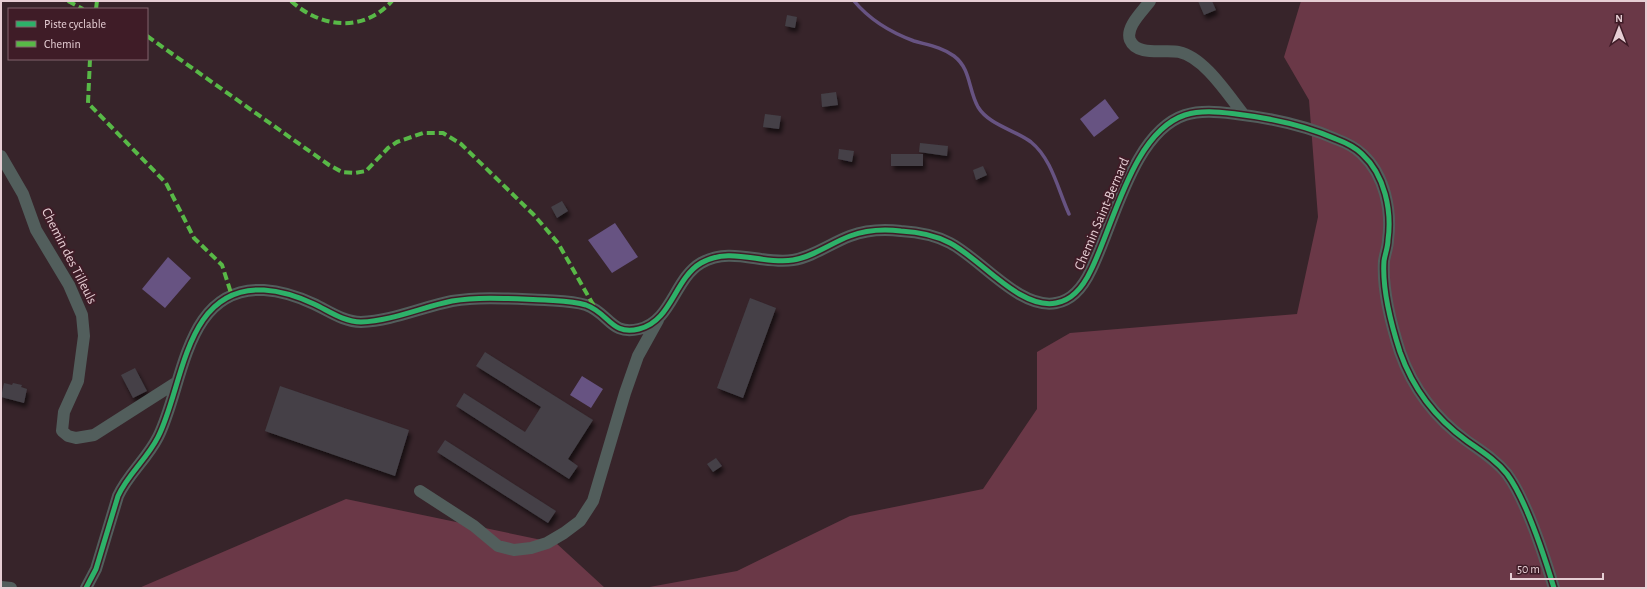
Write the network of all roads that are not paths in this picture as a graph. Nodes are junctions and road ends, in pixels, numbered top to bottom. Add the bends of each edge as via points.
1 (1150, 1) edge
2 (1244, 115) junction
3 (1, 156) edge
4 (658, 320) junction
5 (177, 382) junction
6 (420, 491) dead end
7 (1, 587) edge
8 (11, 588) edge
9 (86, 588) edge
10 (1554, 588) edge

1 - 2 street via 1134,23 1130,41 1143,50 1180,52 1204,66
2 - 4 street, Chemin Saint-Bernard via 1207,111 1189,113 1172,120 1157,131 1132,170 1103,246 1084,285 1068,299 1059,303 1033,301 1015,292 980,263 947,242 928,234 895,230 863,232 792,260 741,255 716,257 705,261 685,277
2 - 10 street, Chemin Saint-Bernard via 1279,120 1340,140 1362,154 1374,170 1384,188 1389,216 1389,237 1384,262 1386,293 1401,354 1410,376 1421,397 1439,419 1464,440 1488,454 1506,473 1520,496
3 - 5 street, Chemin des Tilleuls via 23,194 36,230 69,285 82,315 84,336 78,381 64,412 62,431 76,438 94,435
4 - 5 street via 646,327 623,330 614,327 596,310 578,303 496,298 454,301 362,322 349,321 306,300 285,294 264,290 249,291 232,296 206,316 190,342
4 - 6 street, Chemin Saint-Bernard via 638,356 630,378 593,502 580,521 564,533 547,543 531,548 514,550 498,546 474,526
5 - 9 street via 160,433 149,452 130,474 118,496 96,569
7 - 8 street

